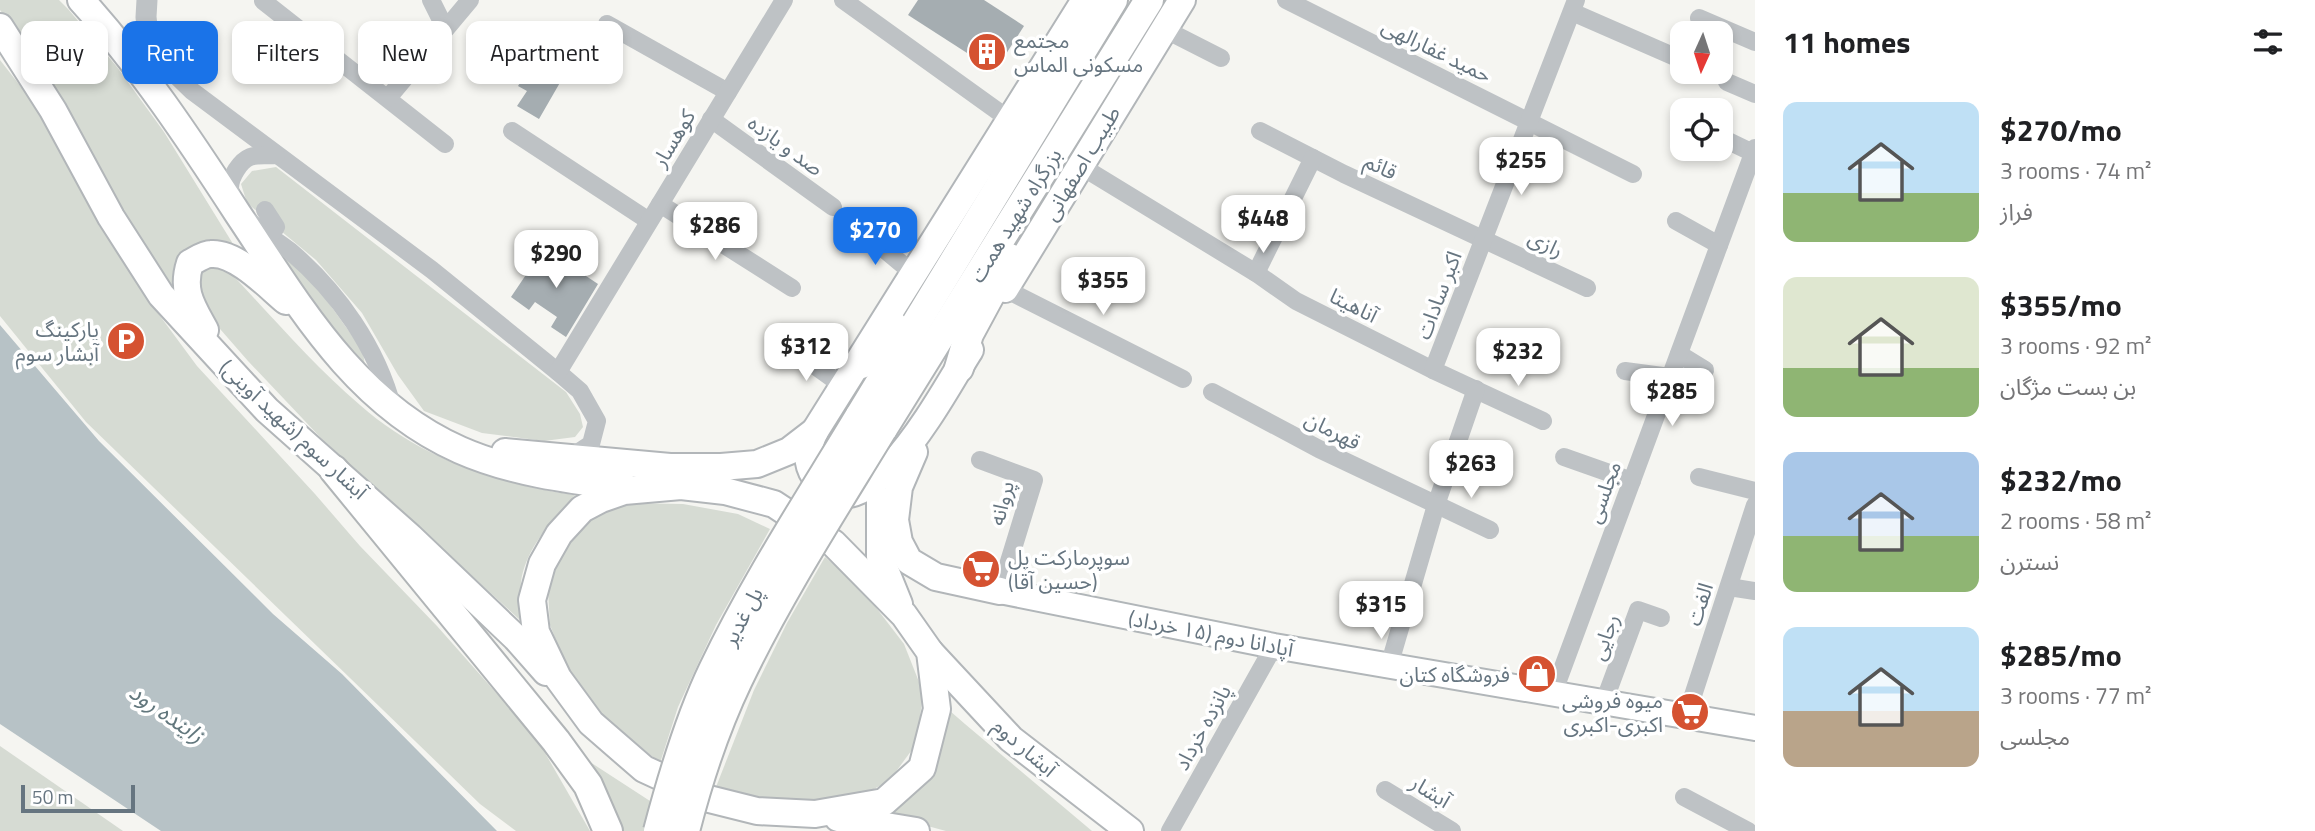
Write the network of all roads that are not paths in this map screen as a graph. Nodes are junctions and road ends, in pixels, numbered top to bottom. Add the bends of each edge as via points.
1 (81, 0) edge
2 (147, 0) edge
3 (431, 0) edge
4 (470, 0) edge
5 (784, 0) edge
6 (843, 0) edge
7 (1085, 0) edge
8 (1113, 0) edge
9 (1149, 0) edge
10 (1182, 0) edge
11 (1286, 0) edge
12 (263, 1) edge
13 (1573, 4) edge
14 (1699, 18) dead end
15 (442, 21) edge
16 (451, 21) edge
17 (0, 27) edge
18 (1164, 29) junction
19 (623, 32) edge
20 (1755, 42) edge
21 (1670, 55) edge
22 (1221, 58) dead end
23 (185, 84) edge
24 (399, 84) edge
25 (1732, 84) edge
26 (154, 91) junction
27 (728, 92) junction
28 (1755, 94) edge
29 (388, 98) junction
30 (711, 119) junction
31 (1010, 120) junction
32 (1530, 121) junction
33 (512, 131) dead end
34 (1260, 131) dead end
35 (1733, 143) edge
36 (446, 144) dead end
37 (1025, 144) junction
38 (1754, 151) edge
39 (276, 155) junction
40 (1313, 158) junction
41 (1079, 165) junction
42 (1045, 168) junction
43 (1633, 174) dead end
44 (660, 204) junction
45 (833, 207) dead end
46 (265, 211) dead end
47 (237, 212) junction
48 (649, 221) junction
49 (1675, 221) dead end
50 (860, 230) dead end
51 (270, 236) junction
52 (1485, 238) junction
53 (1719, 244) junction
54 (1256, 273) junction
55 (914, 274) junction
56 (792, 288) dead end
57 (1587, 288) dead end
58 (1006, 289) junction
59 (306, 318) junction
60 (790, 348) dead end
61 (1679, 354) junction
62 (222, 362) junction
63 (959, 368) junction
64 (1433, 370) junction
65 (1705, 370) dead end
66 (1625, 371) dead end
67 (558, 372) junction
68 (850, 376) junction
69 (1670, 377) junction
70 (1183, 379) dead end
71 (1476, 389) junction
72 (1212, 392) dead end
73 (394, 410) junction
74 (932, 413) junction
75 (1544, 421) dead end
76 (870, 424) junction
77 (815, 431) junction
78 (460, 450) junction
79 (1564, 457) dead end
80 (569, 458) junction
81 (980, 460) dead end
82 (891, 468) junction
83 (334, 470) junction
84 (1699, 477) dead end
85 (1632, 481) junction
86 (639, 489) junction
87 (1755, 491) edge
88 (1436, 505) junction
89 (1755, 505) edge
90 (1490, 530) dead end
91 (1729, 587) junction
92 (1000, 591) junction
93 (1755, 591) edge
94 (904, 615) junction
95 (1661, 618) dead end
96 (1274, 646) junction
97 (930, 652) junction
98 (1389, 666) junction
99 (1553, 694) junction
100 (1604, 702) junction
101 (1686, 717) junction
102 (591, 723) junction
103 (1755, 728) edge
104 (1385, 790) dead end
105 (1684, 797) dead end
106 (815, 814) junction
107 (608, 831) edge
108 (658, 831) edge
109 (685, 831) edge
110 (916, 831) edge
111 (1130, 831) edge
112 (1170, 831) edge
113 (1452, 831) edge
114 (1748, 831) edge

1 - 26 main road
2 - 26 street
3 - 15 street
4 - 16 street
5 - 27 street, کوهسار
6 - 31 street
7 - 31 main road
8 - 37 highway, بزرگراه شهید همت
9 - 42 highway, بزرگراه شهید همت
10 - 18 main road, طبیب اصفهانی
11 - 32 street, حمید غفارالهی
12 - 29 street
13 - 21 street
13 - 32 street, اکبر سادات
14 - 20 street
17 - 62 main road, آبشار سوم (شهید آوینی) via 161,295
18 - 22 street
18 - 41 main road, طبیب اصفهانی
19 - 27 street
23 - 39 street
24 - 29 street
25 - 28 street
26 - 47 main road
27 - 30 street, کوهسار
29 - 36 street
30 - 44 street, کوهسار
30 - 45 street, صد و یازده
31 - 55 main road
32 - 43 street, حمید غفارالهی
32 - 52 street, اکبر سادات
33 - 48 street
34 - 40 street, قائم
35 - 38 street
37 - 68 highway via 991,170 874,355
37 - 76 highway, بزرگراه شهید همت
38 - 53 street, مجلسی
39 - 47 street via 249,157 237,169 230,187
39 - 67 street via 432,270
40 - 52 street, قائم
40 - 54 street
41 - 54 street, آناهیتا
41 - 58 main road, طبیب اصفهانی
42 - 63 highway via 1031,220 969,334
42 - 76 highway, بزرگراه شهید همت
44 - 48 street, کوهسار
44 - 56 street
46 - 51 street via 276,226
47 - 51 street
47 - 59 main road
48 - 67 street, کوهسار
49 - 53 street
50 - 55 street
51 - 73 street via 312,272 346,312 371,348
52 - 57 street, رازی
52 - 64 street, اکبر سادات
53 - 61 street, مجلسی
54 - 64 street, آناهیتا via 1296,301
55 - 68 main road
58 - 63 main road, طبیب اصفهانی
58 - 70 street
59 - 62 main road via 227,256 209,254 190,263 185,279 188,298
59 - 73 main road via 353,373
60 - 68 street
61 - 65 street
61 - 69 street, مجلسی
62 - 83 main road, آبشار سوم (شهید آوینی)
63 - 74 main road, طبیب اصفهانی
64 - 71 street, اکبر سادات
66 - 69 street
67 - 80 street via 580,391 597,421 591,444
68 - 77 main road
69 - 85 street, مجلسی
71 - 75 street, اکبر سادات
71 - 88 street
72 - 88 street, قهرمان
73 - 78 main road
74 - 82 main road, طبیب اصفهانی
74 - 92 main road via 899,487 898,542 909,561 936,577
76 - 108 highway, پل غدیر, bridge via 767,570 712,672 674,773
76 - 109 highway, پل غدیر, bridge via 737,681 699,776
77 - 80 main road via 789,451 757,464 670,467
77 - 82 main road via 807,456 810,468 827,488 852,493
78 - 80 main road
78 - 86 main road via 519,470
79 - 85 street
81 - 92 street, پروانه via 1034,480
82 - 94 main road via 879,502 880,557
83 - 102 main road, آبشار سوم (شهید آوینی) via 516,638
83 - 107 highway via 556,741 588,785
84 - 87 street
85 - 99 street, مجلسی
86 - 94 main road via 681,486 774,503 833,543
86 - 102 main road via 582,509 559,534 542,564 532,600 536,632 558,678
88 - 90 street, قهرمان
88 - 98 street
89 - 91 street, الفت
91 - 93 street
91 - 101 street, الفت
92 - 94 main road via 923,587 911,596
92 - 96 main road, آپادانا دوم (۱۵ خرداد)
94 - 97 main road, آبشار دوم
95 - 100 street, رجایی via 1638,610
96 - 98 main road, آپادانا دوم (۱۵ خرداد)
96 - 112 street, پانزده خرداد
97 - 106 main road via 937,709 922,768 884,802
97 - 111 main road, آبشار دوم via 1011,739
98 - 99 main road, آپادانا دوم (۱۵ خرداد)
99 - 100 main road, آپادانا دوم (۱۵ خرداد)
100 - 101 main road, آپادانا دوم (۱۵ خرداد)
101 - 103 main road, آپادانا دوم (۱۵ خرداد)
102 - 106 main road via 644,769 709,799 757,811
104 - 113 street, آبشار
105 - 114 street
106 - 110 main road

